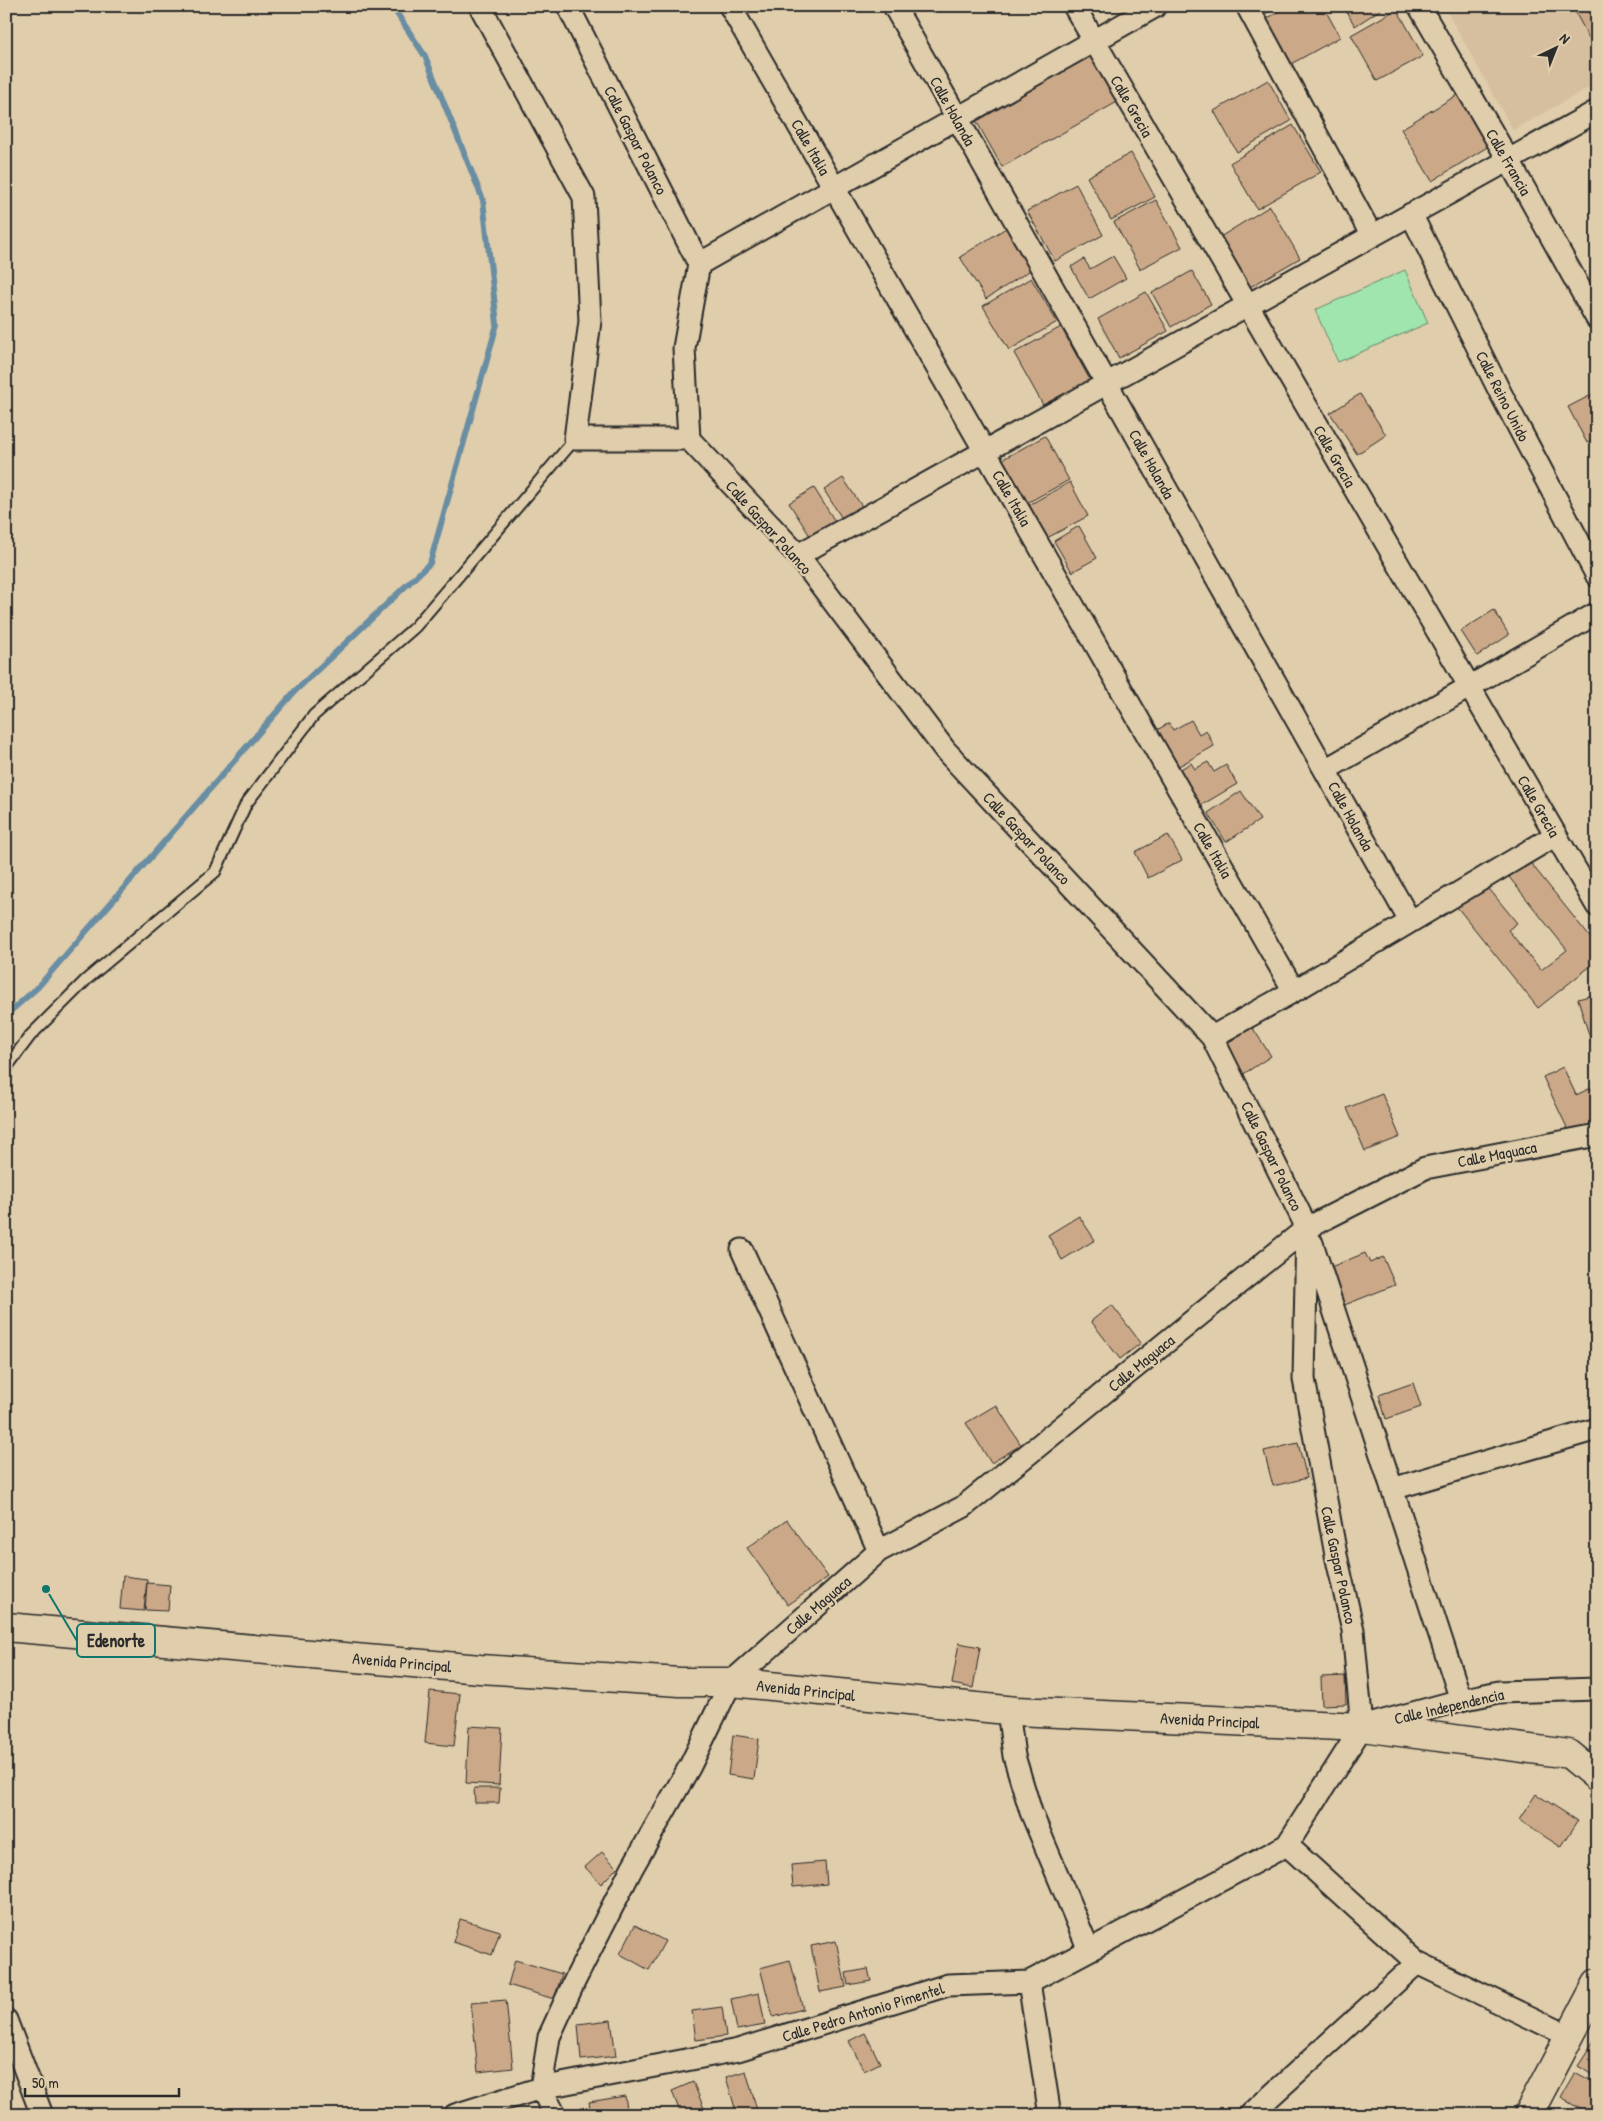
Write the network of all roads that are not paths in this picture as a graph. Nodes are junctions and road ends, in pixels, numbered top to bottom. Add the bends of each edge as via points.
1 (480, 6) edge
2 (568, 6) edge
3 (730, 6) edge
4 (894, 6) edge
5 (1074, 6) edge
6 (1156, 6) edge
7 (1247, 6) edge
8 (1419, 6) edge
9 (1094, 41) junction
10 (1597, 111) edge
11 (957, 118) junction
12 (1509, 161) junction
13 (834, 188) junction
14 (1412, 214) junction
15 (1372, 236) junction
16 (699, 264) junction
17 (1248, 305) junction
18 (1597, 319) edge
19 (1107, 384) junction
20 (690, 439) junction
21 (575, 440) junction
22 (985, 451) junction
23 (798, 555) junction
24 (1597, 576) edge
25 (1597, 613) edge
26 (1470, 688) junction
27 (1325, 770) junction
28 (1556, 835) junction
29 (1597, 906) edge
30 (1410, 921) junction
31 (1294, 991) junction
32 (1212, 1037) junction
33 (6, 1068) edge
34 (1597, 1135) edge
35 (1307, 1228) junction
36 (742, 1250) dead end
37 (1597, 1429) edge
38 (1392, 1489) junction
39 (880, 1551) junction
40 (6, 1627) edge
41 (731, 1682) junction
42 (1597, 1689) edge
43 (1461, 1700) junction
44 (1008, 1710) junction
45 (1362, 1728) junction
46 (1597, 1777) edge
47 (1287, 1845) junction
48 (1089, 1950) junction
49 (1417, 1963) junction
50 (1029, 1982) junction
51 (1597, 1984) edge
52 (6, 2020) edge
53 (1569, 2036) junction
54 (541, 2088) junction
55 (42, 2115) edge
56 (455, 2115) edge
57 (555, 2115) edge
58 (1050, 2115) edge
59 (1250, 2115) edge
60 (1528, 2115) edge

1 - 21 street via 584,197 590,322
2 - 16 street, Calle Gaspar Polanco
3 - 13 street, Calle Italia
4 - 11 street, Calle Holanda
5 - 9 street, Calle Grecia
6 - 9 street
7 - 15 street
8 - 12 street, Calle Francia
9 - 11 street
9 - 17 street, Calle Grecia
10 - 12 street
11 - 13 street
11 - 19 street, Calle Holanda
12 - 14 street
12 - 18 street, Calle Francia
13 - 16 street
13 - 22 street, Calle Italia
14 - 15 street
14 - 24 street, Calle Reino Unido via 1500,392
15 - 17 street
16 - 20 street via 684,348
17 - 19 street
17 - 26 street, Calle Grecia
19 - 22 street
19 - 27 street, Calle Holanda
20 - 21 street
20 - 23 street, Calle Gaspar Polanco
21 - 33 lane via 415,627 314,715 246,804 215,872 87,979 30,1036
22 - 23 street
22 - 31 street, Calle Italia
23 - 32 street, Calle Gaspar Polanco via 945,750
25 - 26 street
26 - 27 street
26 - 28 street, Calle Grecia
27 - 30 street, Calle Holanda
28 - 29 street, Calle Grecia
28 - 30 street
30 - 31 street
31 - 32 street
32 - 35 street, Calle Gaspar Polanco
34 - 35 street, Calle Maguaca via 1425,1168
35 - 38 street
35 - 39 street, Calle Maguaca via 962,1507
35 - 45 street, Calle Gaspar Polanco via 1304,1379 1353,1630
36 - 39 street
37 - 38 street
38 - 43 street
39 - 41 street, Calle Maguaca
40 - 41 main road, Avenida Principal via 480,1669 680,1682
41 - 44 main road, Avenida Principal
41 - 54 street via 690,1766 632,1868 549,2036
42 - 43 street, Calle Independencia via 1499,1692
43 - 45 street, Calle Independencia
44 - 45 main road, Avenida Principal
44 - 48 street via 1014,1756 1031,1812
45 - 46 main road, Avenida Principal via 1569,1754
45 - 47 street, Calle Pedro Antonio Pimentel
47 - 48 street, Calle Pedro Antonio Pimentel
47 - 49 street
48 - 50 street, Calle Pedro Antonio Pimentel
49 - 53 street
49 - 59 street
50 - 54 street, Calle Pedro Antonio Pimentel via 948,1985 738,2050
50 - 58 street
51 - 53 main road
52 - 55 street
53 - 60 main road
54 - 56 street, Calle Pedro Antonio Pimentel
54 - 57 street

